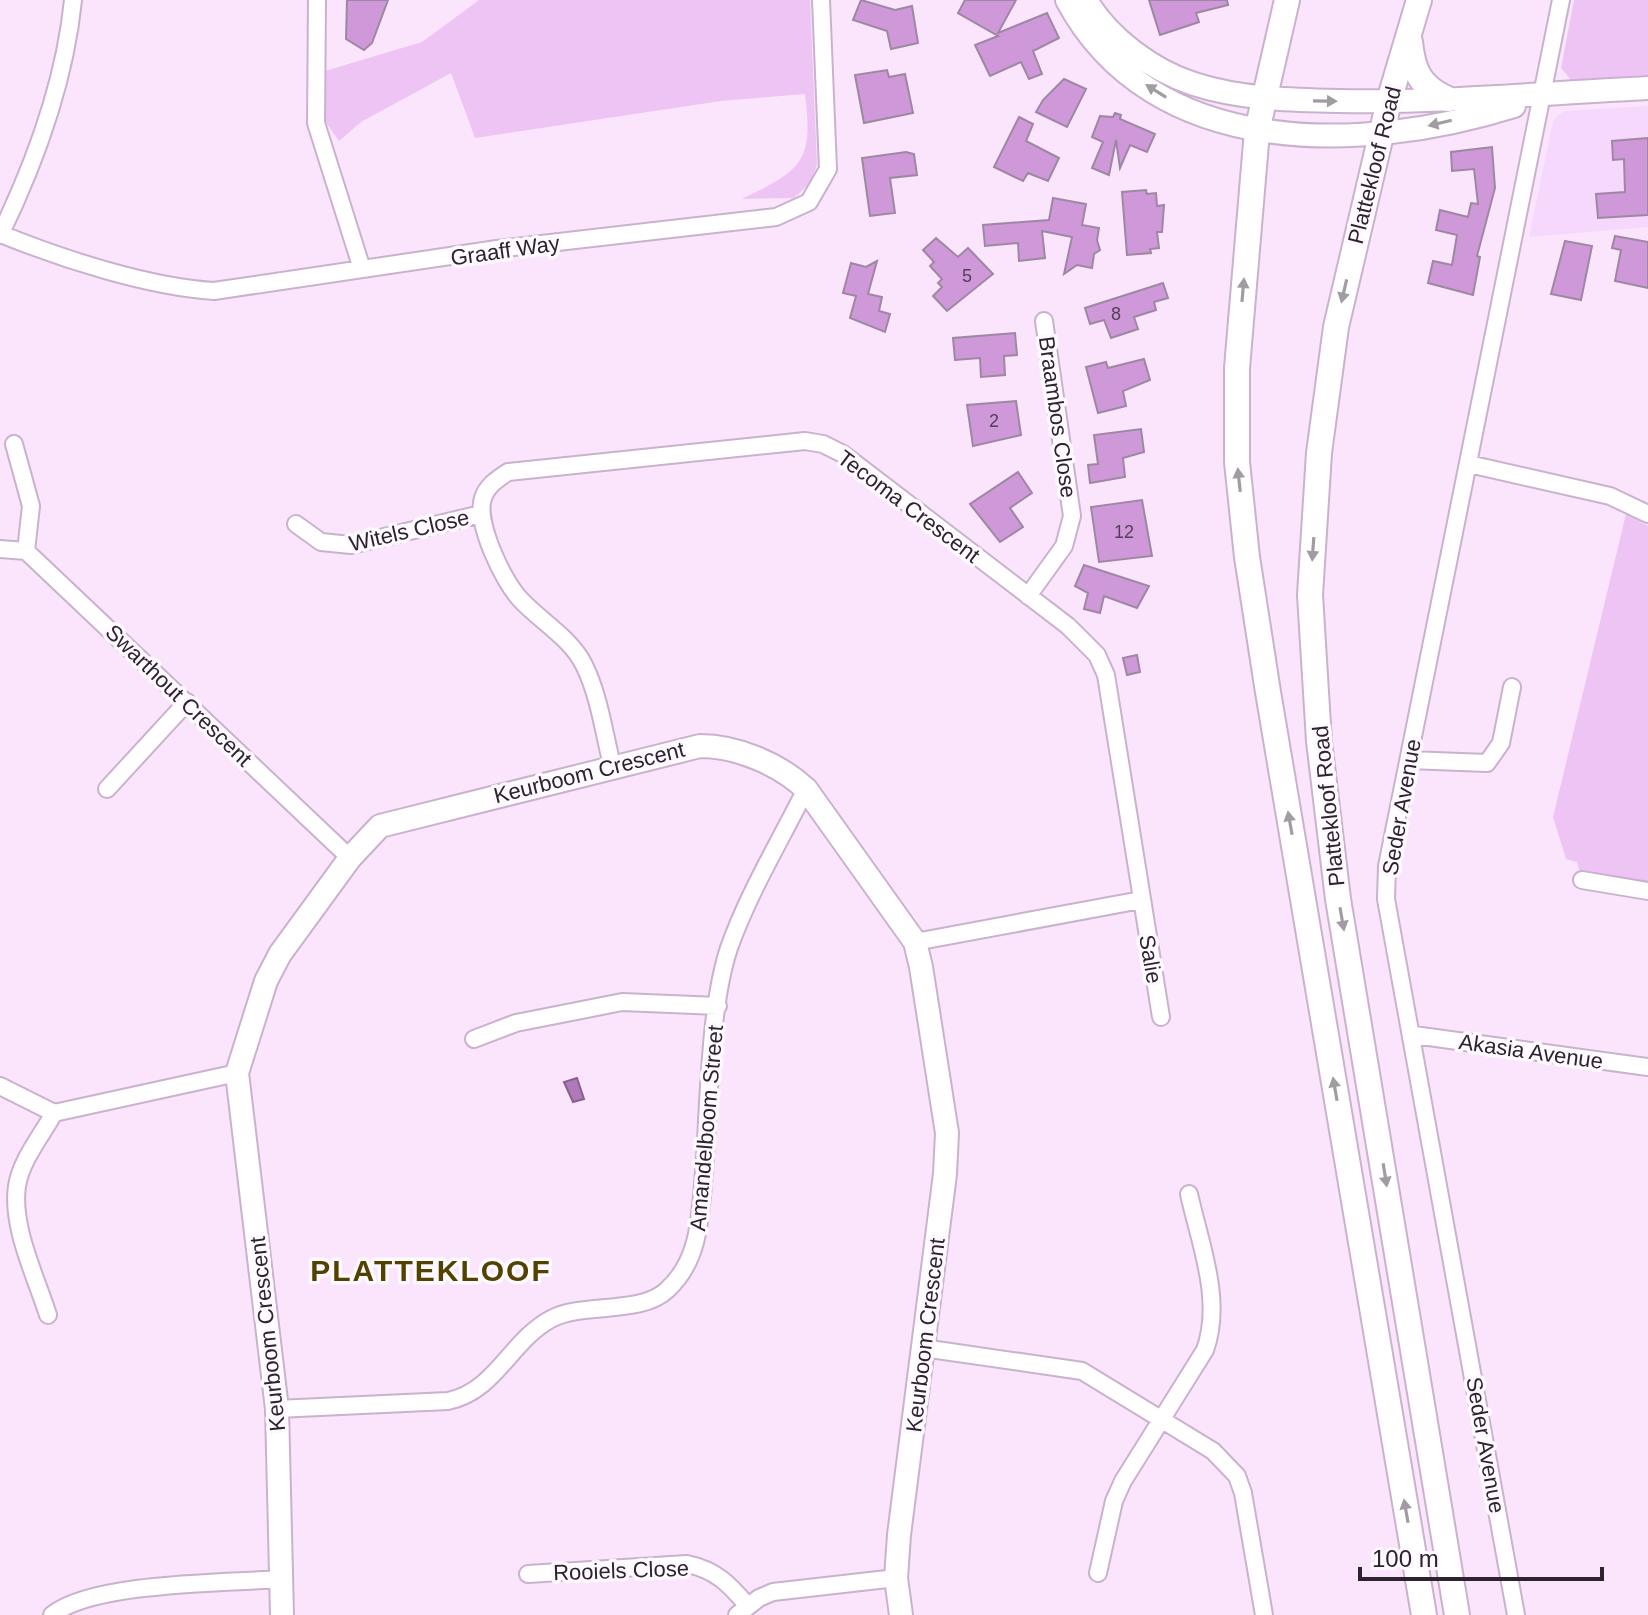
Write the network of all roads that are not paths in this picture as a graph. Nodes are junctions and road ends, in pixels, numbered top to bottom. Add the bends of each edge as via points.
1 (73, 0) edge
2 (317, 0) edge
3 (821, 0) edge
4 (1067, 0) edge
5 (1086, 0) edge
6 (1287, 0) edge
7 (1419, 0) edge
8 (1561, 0) edge
9 (1409, 32) junction
10 (1648, 88) edge
11 (1262, 97) junction
12 (1543, 97) junction
13 (1448, 99) junction
14 (1389, 101) junction
15 (1257, 131) junction
16 (1381, 133) junction
17 (0, 235) edge
18 (362, 269) junction
19 (1044, 321) dead end
20 (14, 444) dead end
21 (1469, 464) junction
22 (481, 514) junction
23 (1648, 514) edge
24 (296, 524) dead end
25 (0, 549) edge
26 (26, 551) junction
27 (1028, 596) junction
28 (1512, 687) dead end
29 (187, 702) junction
30 (1409, 760) junction
31 (612, 765) junction
32 (107, 789) dead end
33 (806, 789) junction
34 (350, 858) junction
35 (1582, 880) dead end
36 (1648, 891) edge
37 (1141, 900) junction
38 (915, 942) junction
39 (718, 1006) junction
40 (1161, 1017) dead end
41 (1414, 1035) junction
42 (474, 1039) dead end
43 (1648, 1067) edge
44 (237, 1073) junction
45 (0, 1086) edge
46 (54, 1113) junction
47 (1189, 1194) dead end
48 (48, 1315) dead end
49 (923, 1348) junction
50 (277, 1409) junction
51 (1161, 1419) junction
52 (1098, 1573) dead end
53 (528, 1574) dead end
54 (896, 1578) junction
55 (282, 1579) junction
56 (742, 1610) edge
57 (52, 1615) edge
58 (282, 1615) edge
59 (901, 1615) edge
60 (1264, 1615) edge
61 (1424, 1615) edge
62 (1457, 1615) edge
63 (1516, 1615) edge

1 - 17 street via 59,73 31,165
2 - 18 street via 316,123
3 - 18 street, Graaff Way via 830,155 825,181 798,209 776,217
15 -> 4 street via 1199,114 1145,85 1092,38
5 - 11 street via 1118,38 1168,73 1202,87
6 - 11 main road, Plattekloof Road
7 - 9 main road, Plattekloof Road
8 - 12 street, Seder Avenue
9 - 13 main road via 1418,78
9 - 14 main road, Plattekloof Road
10 - 12 street
11 -> 14 street
11 - 15 main road, Plattekloof Road
12 - 13 street
12 -> 16 street
12 - 21 street, Seder Avenue
13 - 14 street
14 - 16 main road, Plattekloof Road
15 - 16 street
61 -> 15 main road, Plattekloof Road via 1247,557 1237,462 1237,368
16 -> 62 main road, Plattekloof Road via 1336,327 1319,453 1310,595 1319,741 1338,899
17 - 18 street, Graaff Way via 182,289 214,291
19 - 27 street, Braambos Close via 1072,516 1064,546
20 - 26 street via 31,506
21 - 23 street via 1610,496
21 - 30 street, Seder Avenue
22 - 24 street, Witels Close via 351,545 321,542
22 - 27 street, Tecoma Crescent via 491,484 508,472 805,441 843,454
22 - 31 street via 508,582 584,664
25 - 26 street
26 - 29 street, Swarthout Crescent
27 - 37 street, Tecoma Crescent via 1086,642 1106,675
28 - 30 street via 1501,743 1487,763
29 - 32 street
29 - 34 street, Swarthout Crescent
30 - 41 street, Seder Avenue via 1387,866 1386,899
31 - 33 street, Keurboom Crescent via 715,746 775,768
31 - 34 street, Keurboom Crescent via 395,820 380,826
33 - 38 street, Keurboom Crescent
33 - 39 street, Amandelboom Street via 729,948
34 - 44 street, Keurboom Crescent via 280,954
35 - 36 street
37 - 38 street
37 - 40 street, Salie
38 - 49 street, Keurboom Crescent via 947,1133
39 - 42 street via 622,1002 516,1023
39 - 50 street, Amandelboom Street via 699,1223 687,1268 664,1294 551,1319 467,1397
41 - 43 street, Akasia Avenue
41 - 63 street, Seder Avenue
44 - 46 street
44 - 50 street, Keurboom Crescent
45 - 46 street
46 - 48 street via 17,1186 22,1230
47 - 51 street via 1214,1308 1213,1329
49 - 51 street via 1082,1371
49 - 54 street, Keurboom Crescent
50 - 55 street, Keurboom Crescent
51 - 52 street via 1114,1501
51 - 60 street via 1213,1451 1237,1476
53 - 56 street, Rooiels Close via 687,1564 709,1569 726,1581
54 - 56 street via 773,1592
54 - 59 street, Keurboom Crescent
55 - 57 street via 119,1592 77,1600
55 - 58 street, Keurboom Crescent

